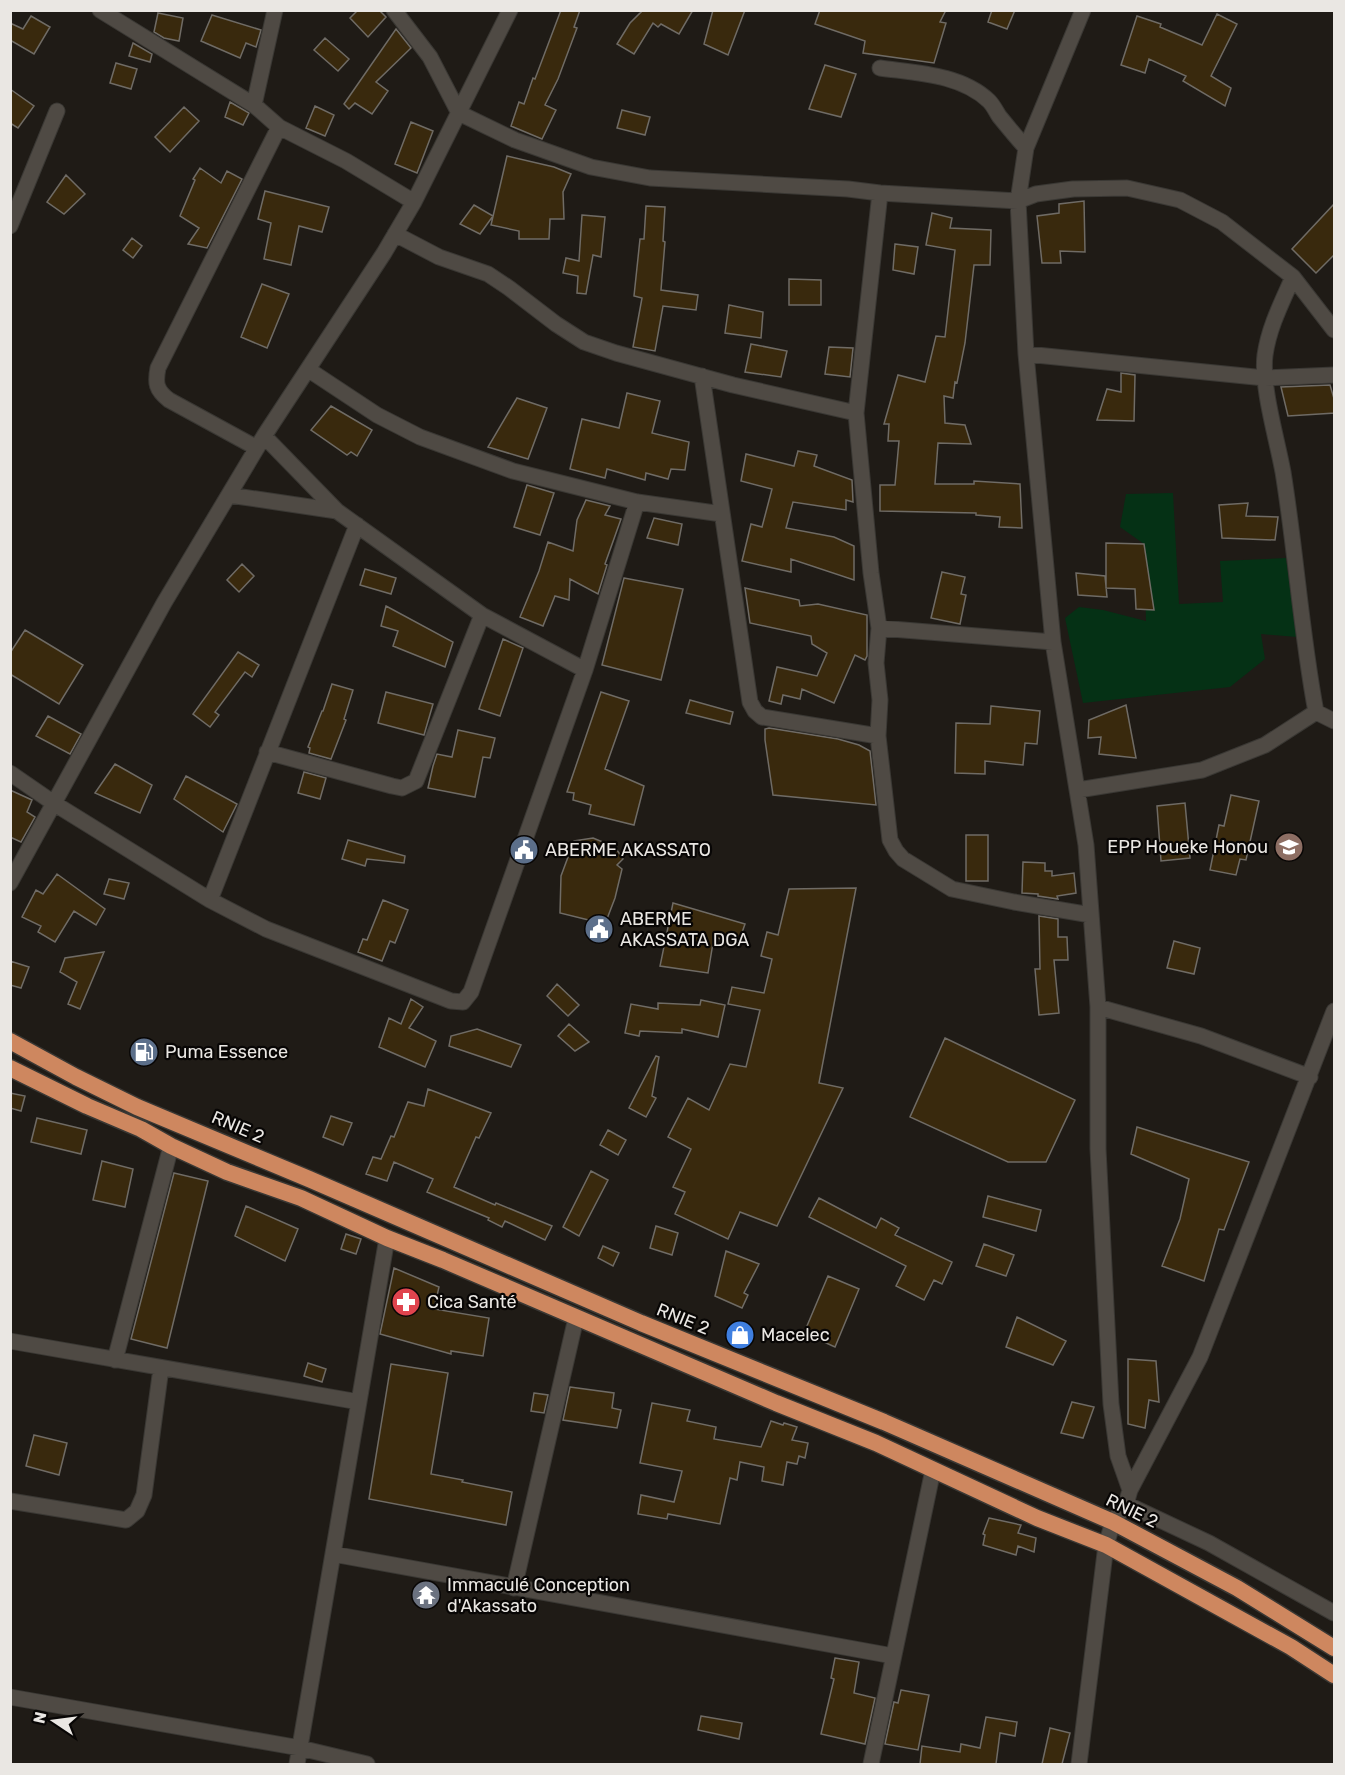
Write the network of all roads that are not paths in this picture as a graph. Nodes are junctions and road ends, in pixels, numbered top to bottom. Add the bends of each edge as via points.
1 (100, 10) edge
2 (275, 10) edge
3 (394, 10) edge
4 (510, 10) edge
5 (1083, 10) edge
6 (880, 68) dead end
7 (254, 105) junction
8 (57, 111) dead end
9 (459, 113) junction
10 (279, 127) junction
11 (1026, 148) junction
12 (880, 193) junction
13 (1018, 201) junction
14 (414, 202) junction
15 (10, 226) edge
16 (395, 234) junction
17 (1293, 278) junction
18 (1335, 330) edge
19 (1026, 354) junction
20 (309, 370) junction
21 (1335, 375) edge
22 (702, 376) junction
23 (1265, 378) junction
24 (856, 413) junction
25 (261, 442) junction
26 (229, 495) junction
27 (637, 502) junction
28 (337, 511) junction
29 (722, 514) junction
30 (357, 525) junction
31 (482, 615) junction
32 (879, 628) junction
33 (1053, 642) junction
34 (585, 670) junction
35 (1316, 712) junction
36 (1335, 721) edge
37 (878, 736) junction
38 (267, 752) junction
39 (10, 773) edge
40 (1078, 790) junction
41 (55, 804) junction
42 (10, 883) edge
43 (210, 900) junction
44 (1091, 915) junction
45 (1098, 1007) junction
46 (1335, 1011) edge
47 (10, 1041) edge
48 (10, 1068) edge
49 (1310, 1077) junction
50 (171, 1146) junction
51 (387, 1238) junction
52 (576, 1318) junction
53 (10, 1341) edge
54 (115, 1360) junction
55 (161, 1368) junction
56 (359, 1402) junction
57 (933, 1470) junction
58 (1128, 1497) junction
59 (10, 1501) edge
60 (1113, 1522) junction
61 (1106, 1545) junction
62 (333, 1554) junction
63 (514, 1588) junction
64 (1335, 1613) edge
65 (1335, 1648) edge
66 (893, 1656) junction
67 (1335, 1675) edge
68 (10, 1697) edge
69 (300, 1748) junction
70 (297, 1764) edge
71 (368, 1764) edge
72 (871, 1764) edge
73 (1079, 1764) edge

1 - 7 street
2 - 7 street
3 - 9 street via 430,57
4 - 9 street
5 - 11 street
6 - 11 street via 934,75 978,93 991,103
7 - 10 street
8 - 15 street
9 - 12 street via 515,140 615,172 650,178
9 - 14 street
10 - 14 street
10 - 25 street via 158,368 155,382 169,400
11 - 13 street
12 - 13 street
12 - 24 street
13 - 17 street via 1036,194 1073,189 1127,188 1180,200 1222,222
13 - 19 street
14 - 16 street
16 - 20 street
16 - 22 street via 439,257 488,274 584,342
17 - 18 street
17 - 23 street via 1270,333
19 - 23 street
19 - 33 street
20 - 25 street
20 - 27 street via 377,415 420,436 513,471
21 - 23 street
22 - 24 street
22 - 29 street
23 - 35 street via 1283,472
24 - 32 street
25 - 26 street
25 - 28 street
26 - 28 street
26 - 41 street via 164,603
27 - 29 street
27 - 34 street
28 - 30 street
29 - 37 street via 750,702 755,711 762,717
30 - 31 street
30 - 38 street
31 - 34 street
31 - 38 street via 416,781 402,788
32 - 33 street
32 - 37 street
33 - 40 street
34 - 43 street via 471,992 463,1002 451,1001 266,929
35 - 36 street
35 - 40 street via 1265,746 1202,770
37 - 44 street via 890,840 903,860 952,889
38 - 43 street
39 - 41 street
40 - 44 street
41 - 42 street
41 - 43 street
44 - 45 street
45 - 49 street via 1200,1036
45 - 58 street via 1098,1149 1111,1404
46 - 49 street
47 - 60 highway, RNIE 2 / RNIE 2 via 137,1107
48 - 50 highway
49 - 58 street via 1200,1357
50 - 51 highway via 227,1173 301,1198
50 - 54 street
51 - 52 highway
51 - 56 street
52 - 57 highway
52 - 63 street
53 - 54 street
54 - 55 street
55 - 56 street
55 - 59 street via 144,1496 137,1511 126,1520
56 - 62 street
57 - 61 highway
57 - 66 street
58 - 60 street
58 - 64 street
60 - 61 street
60 - 65 highway, RNIE 2 / RNIE 2 via 1237,1588
61 - 67 highway
61 - 73 street
62 - 63 street
62 - 69 street
63 - 66 street
66 - 72 street
68 - 69 street
69 - 70 street
69 - 71 street

